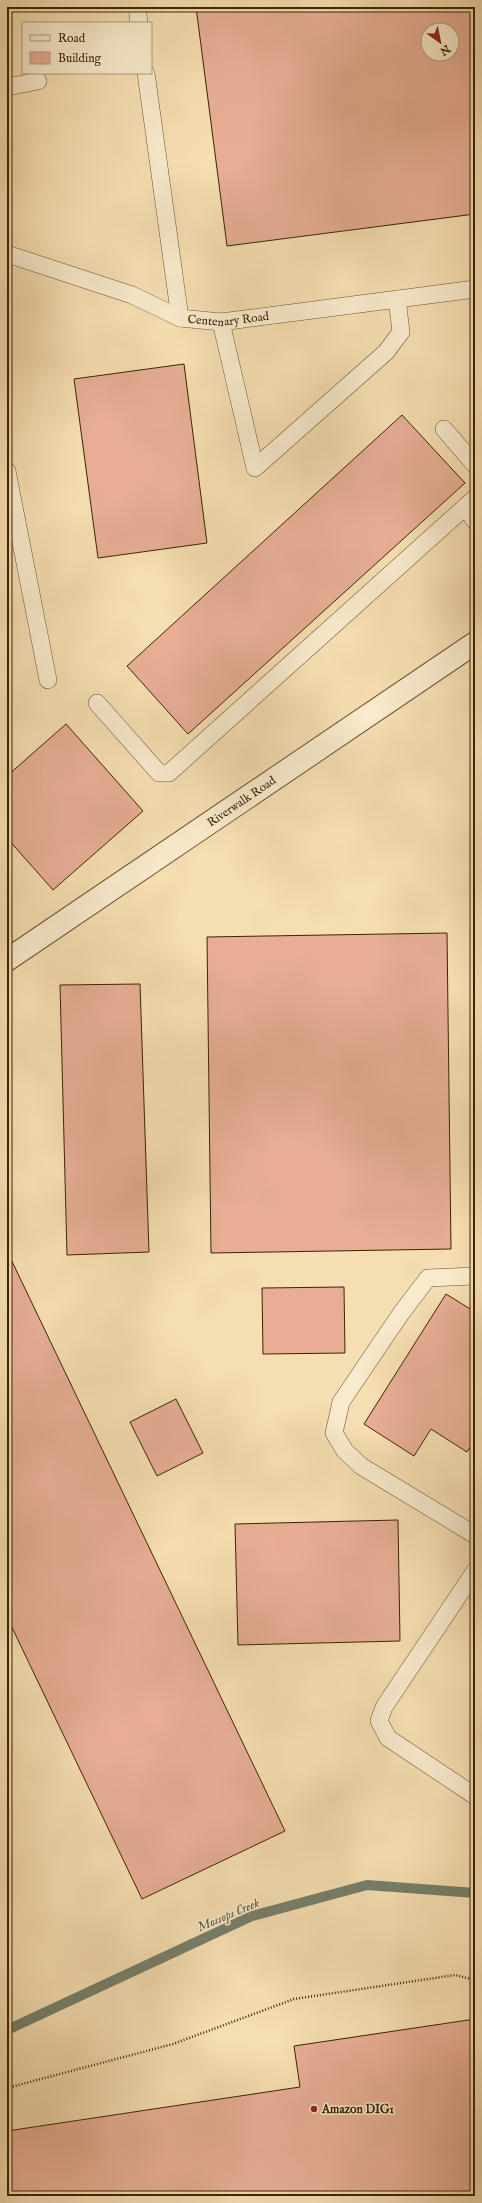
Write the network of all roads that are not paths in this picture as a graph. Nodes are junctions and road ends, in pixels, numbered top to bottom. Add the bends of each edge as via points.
1 (137, 7) edge
2 (139, 22) edge
3 (146, 74) edge
4 (38, 81) dead end
5 (7, 87) edge
6 (7, 254) edge
7 (475, 289) edge
8 (396, 299) junction
9 (180, 318) junction
10 (221, 322) junction
11 (444, 429) dead end
12 (475, 465) edge
13 (7, 471) edge
14 (470, 502) edge
15 (475, 521) edge
16 (475, 643) edge
17 (48, 680) dead end
18 (97, 703) dead end
19 (7, 960) edge
20 (475, 1276) edge
21 (475, 1535) edge
22 (475, 1571) edge
23 (475, 1796) edge

1 - 2 lane
3 - 9 lane, Centenary Road
4 - 5 lane
6 - 9 lane via 132,295
7 - 8 lane, Centenary Road
8 - 10 lane, Centenary Road
8 - 10 lane via 400,332 386,352 255,468
9 - 10 lane, Centenary Road
11 - 12 lane
13 - 17 lane
14 - 15 lane
14 - 18 lane via 169,773 159,773
16 - 19 street, Riverwalk Road
20 - 21 lane via 428,1278 341,1402 334,1432 345,1451 361,1466
22 - 23 lane via 384,1707 379,1721 388,1738

